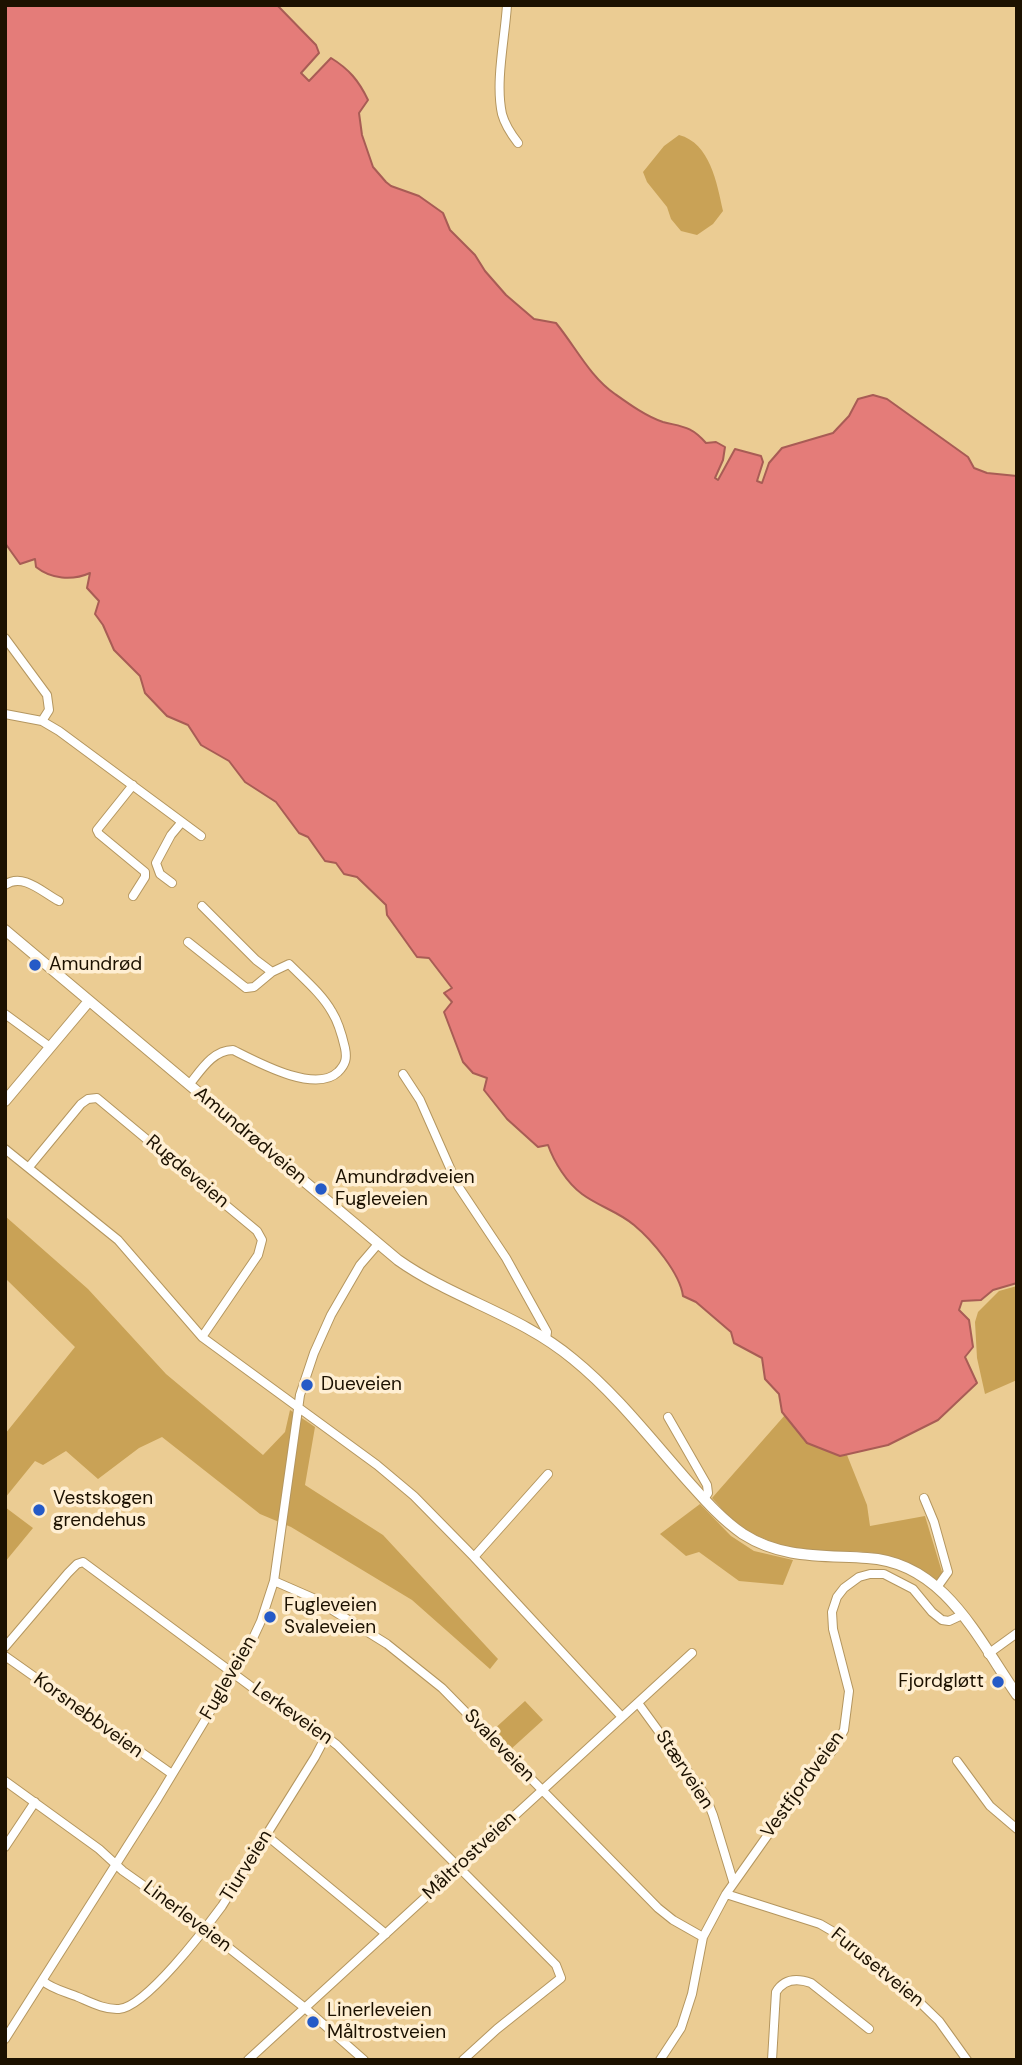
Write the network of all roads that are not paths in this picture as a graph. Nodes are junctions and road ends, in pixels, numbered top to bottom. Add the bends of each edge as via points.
1 (507, 5) edge
2 (518, 143) dead end
3 (5, 638) edge
4 (5, 714) edge
5 (42, 721) junction
6 (133, 785) junction
7 (181, 823) junction
8 (201, 836) dead end
9 (172, 883) dead end
10 (5, 885) edge
11 (133, 896) dead end
12 (59, 901) dead end
13 (202, 906) dead end
14 (5, 930) edge
15 (188, 942) dead end
16 (272, 972) junction
17 (89, 1001) junction
18 (5, 1014) edge
19 (50, 1047) junction
20 (403, 1074) dead end
21 (189, 1085) junction
22 (5, 1101) edge
23 (5, 1149) edge
24 (29, 1167) junction
25 (378, 1244) junction
26 (202, 1337) junction
27 (546, 1339) junction
28 (298, 1408) junction
29 (668, 1417) dead end
30 (548, 1474) dead end
31 (924, 1498) dead end
32 (704, 1499) junction
33 (474, 1557) junction
34 (274, 1581) junction
35 (938, 1586) junction
36 (962, 1615) junction
37 (1017, 1633) edge
38 (5, 1647) edge
39 (692, 1653) dead end
40 (988, 1654) junction
41 (5, 1656) edge
42 (234, 1674) junction
43 (1017, 1695) edge
44 (639, 1703) junction
45 (622, 1717) junction
46 (326, 1736) junction
47 (957, 1761) dead end
48 (172, 1774) junction
49 (5, 1781) edge
50 (542, 1790) junction
51 (35, 1802) junction
52 (1017, 1829) edge
53 (266, 1835) junction
54 (5, 1847) edge
55 (116, 1864) junction
56 (458, 1867) junction
57 (733, 1881) junction
58 (726, 1894) junction
59 (205, 1928) junction
60 (386, 1934) junction
61 (703, 1937) junction
62 (43, 1981) junction
63 (304, 2008) junction
64 (5, 2020) edge
65 (13, 2027) junction
66 (869, 2029) dead end
67 (5, 2039) edge
68 (248, 2060) edge
69 (365, 2060) edge
70 (463, 2060) edge
71 (660, 2060) edge
72 (772, 2060) edge
73 (967, 2060) edge

1 - 2 street via 500,94 507,128
3 - 5 street via 47,695 49,710
4 - 5 street
5 - 6 street
6 - 7 street
6 - 11 street via 97,830 145,872
7 - 8 street
7 - 9 street via 156,863 160,874
10 - 12 street via 25,881
13 - 16 street
14 - 17 main road, Amundrødveien
15 - 16 street via 246,988
16 - 21 street via 289,964 326,1003 340,1029 347,1056 344,1066 334,1076 314,1079 226,1050 212,1058
17 - 19 main road
17 - 21 main road, Amundrødveien
18 - 19 street
19 - 22 main road
20 - 27 street via 420,1100 458,1186 506,1258 547,1332
21 - 25 main road, Amundrødveien
23 - 24 street
24 - 26 street via 118,1240
24 - 26 street, Rugdeveien via 80,1104 97,1098 257,1231 262,1240 258,1255
25 - 27 main road, Amundrødveien via 428,1280
25 - 28 street, Fugleveien via 331,1315
26 - 28 street
27 - 32 main road, Amundrødveien via 591,1374
28 - 33 street via 402,1486
28 - 34 street, Fugleveien
29 - 32 street via 707,1485
30 - 33 street
31 - 35 street via 948,1572
32 - 35 main road, Amundrødveien via 736,1528 774,1549 889,1561
33 - 45 street
34 - 42 street, Fugleveien via 261,1621
34 - 50 street, Svaleveien via 313,1598 400,1653 457,1702
35 - 36 main road, Amundrødveien
36 - 40 main road, Amundrødveien
36 - 57 street, Vestfjordveien via 942,1620 913,1589 884,1574 859,1577 844,1588 832,1612 849,1691 844,1730
37 - 40 street
38 - 42 street, Lerkeveien via 68,1573 83,1562
39 - 44 street, Måltrostveien
40 - 43 main road, Amundrødveien
41 - 48 street, Korsnebbveien
42 - 46 street, Lerkeveien
42 - 48 street, Fugleveien
44 - 45 street, Måltrostveien
44 - 57 street, Stærveien via 705,1795
45 - 50 street, Måltrostveien
46 - 53 street, Tiurveien
46 - 56 street, Lerkeveien
47 - 52 street via 990,1806
48 - 55 street, Fugleveien
49 - 51 street, Linerleveien
50 - 56 street, Måltrostveien
50 - 61 street, Svaleveien via 658,1908
51 - 54 street
51 - 55 street, Linerleveien
53 - 59 street, Tiurveien
53 - 60 street
55 - 59 street, Linerleveien
55 - 62 street, Fugleveien
56 - 60 street, Måltrostveien
56 - 70 street, Lerkeveien via 561,1973 561,1978
57 - 58 street, Vestfjordveien
58 - 61 street, Vestfjordveien
58 - 73 street, Furusetveien via 835,1932 914,1996
59 - 62 street, Tiurveien via 146,1996 128,2008 107,2008
59 - 63 street, Linerleveien
60 - 63 street, Måltrostveien
61 - 71 street, Vestfjordveien via 681,2028
62 - 65 street, Fugleveien
63 - 68 street, Måltrostveien
63 - 69 street, Linerleveien
64 - 65 street
65 - 67 street, Fugleveien
66 - 72 street via 811,1983 789,1980 776,1992

